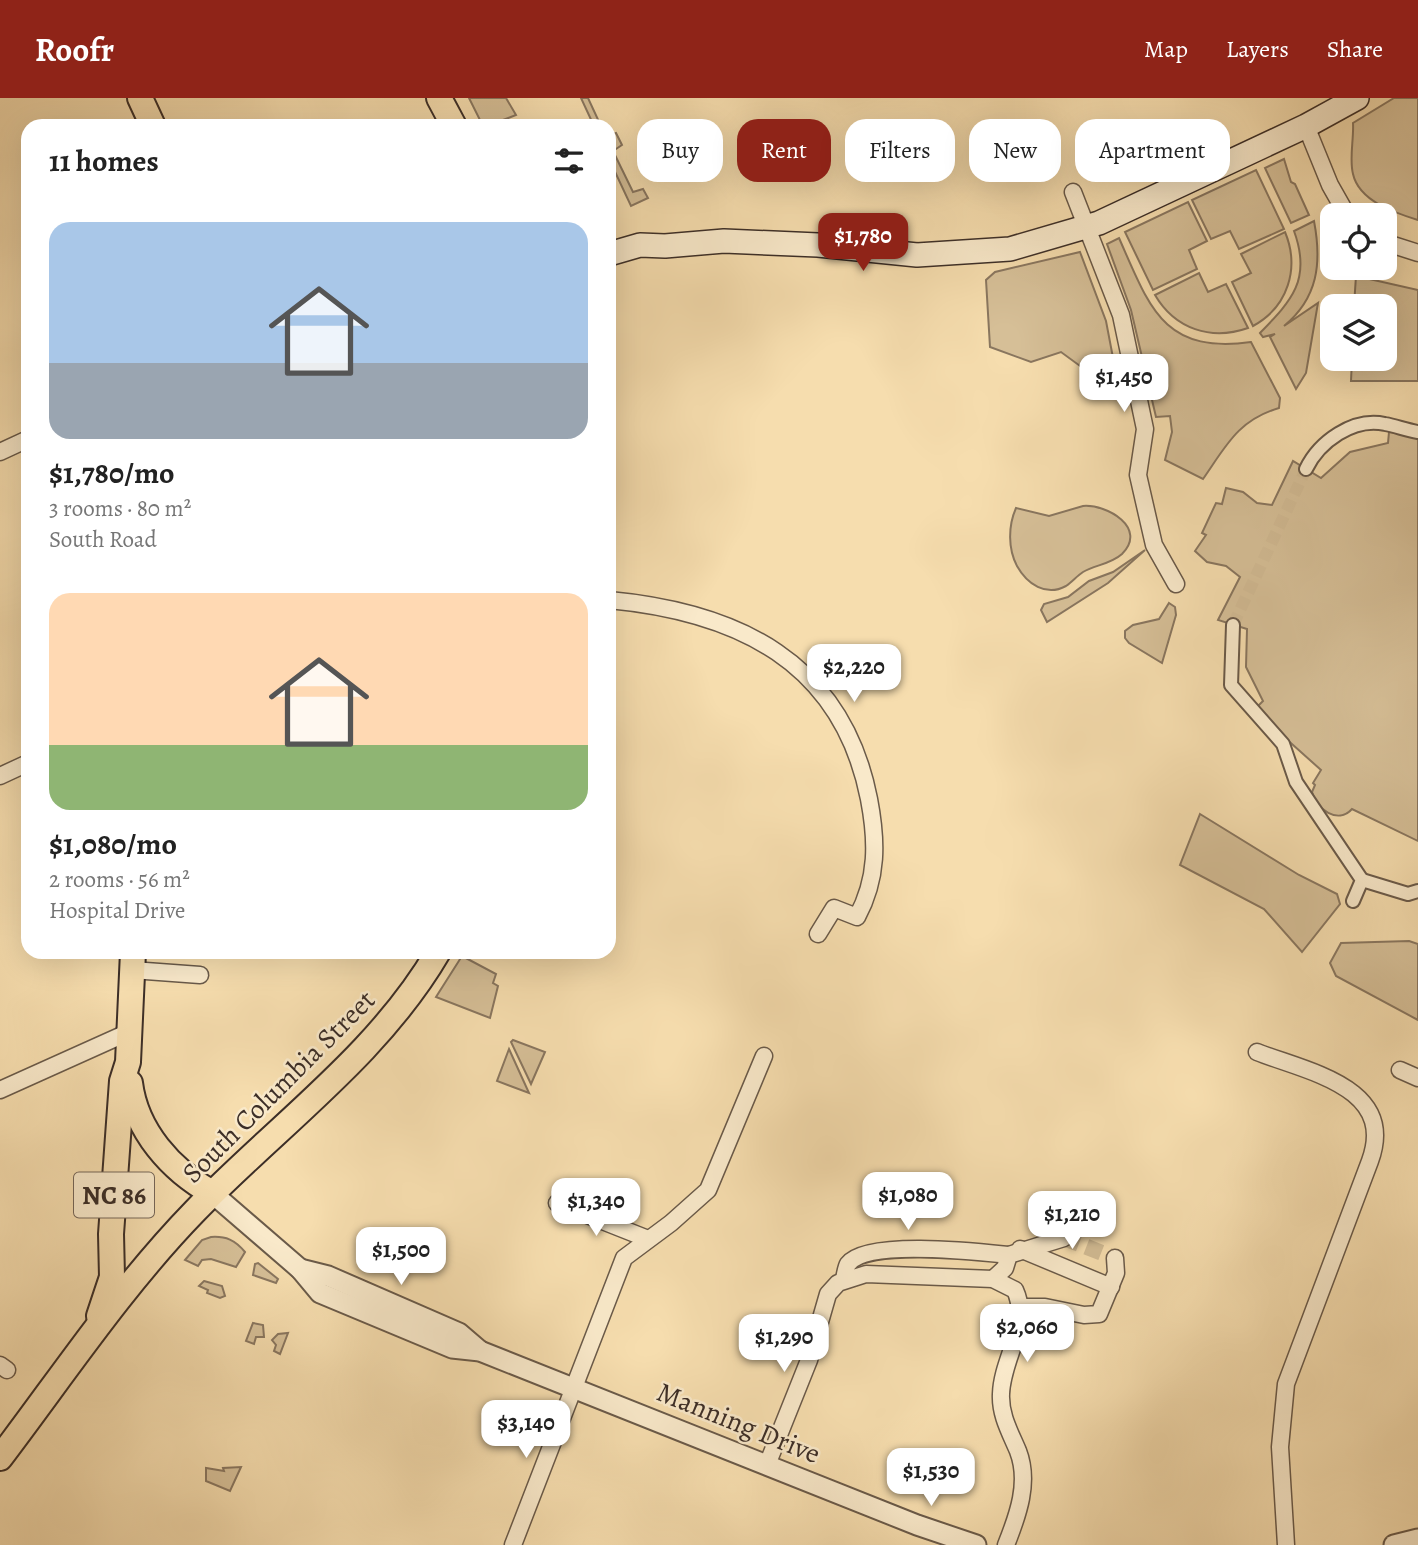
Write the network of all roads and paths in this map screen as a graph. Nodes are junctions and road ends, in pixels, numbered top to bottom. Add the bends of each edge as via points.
1 (140, 98) edge
2 (439, 98) edge
3 (1357, 98) edge
4 (150, 119) edge
5 (450, 119) edge
6 (1306, 126) junction
7 (1073, 192) dead end
8 (1341, 203) edge
9 (1089, 227) junction
10 (665, 246) junction
11 (1397, 246) edge
12 (616, 252) edge
13 (1418, 253) edge
14 (616, 268) edge
15 (1418, 432) edge
16 (21, 442) edge
17 (0, 452) edge
18 (1306, 469) tunnel mouth
19 (1176, 584) dead end
20 (616, 601) edge
21 (1233, 625) tunnel mouth
22 (21, 766) edge
23 (0, 776) edge
24 (1362, 880) junction
25 (1418, 891) edge
26 (1353, 901) dead end
27 (818, 934) dead end
28 (434, 959) edge
29 (132, 961) edge
30 (200, 975) dead end
31 (129, 1032) junction
32 (1258, 1052) dead end
33 (764, 1056) dead end
34 (128, 1062) junction
35 (1400, 1070) dead end
36 (1418, 1078) edge
37 (0, 1090) edge
38 (212, 1194) junction
39 (557, 1203) dead end
40 (1064, 1238) tunnel mouth
41 (648, 1239) junction
42 (1014, 1252) junction
43 (1115, 1258) dead end
44 (844, 1279) junction
45 (993, 1279) junction
46 (1111, 1287) junction
47 (1021, 1307) junction
48 (99, 1327) junction
49 (573, 1388) junction
50 (0, 1458) edge
51 (767, 1465) junction
52 (1418, 1539) edge
53 (513, 1545) edge
54 (976, 1545) edge
55 (1006, 1545) edge
56 (1286, 1545) edge
57 (1394, 1545) edge

1 - 4 main road
2 - 5 main road
3 - 6 main road
6 - 8 street
6 - 9 main road
7 - 9 street
9 - 10 main road via 1010,249 949,255 755,242
9 - 19 street via 1121,315 1142,408 1145,429 1138,475 1154,545
10 - 12 main road via 640,245
10 - 14 main road via 645,259
11 - 13 street
15 - 18 street via 1382,423 1362,426 1320,446
16 - 17 street
20 - 27 street via 687,610 757,638 817,685 839,715 867,790 876,862 857,917 834,908
21 - 24 street via 1231,685 1283,744 1296,782
22 - 23 street
24 - 25 street via 1408,894
24 - 26 street
28 - 38 main road, South Columbia Street / NC 86 via 417,987 357,1056
29 - 30 street
29 - 31 main road, NC 86
31 - 34 main road, NC 86
31 - 37 street
32 - 56 street via 1344,1086 1367,1107 1376,1134 1370,1161 1286,1384 1280,1447
33 - 41 street via 708,1190
34 - 38 main road, Manning Drive via 132,1099 145,1131 194,1183
34 - 48 main road, NC 86 via 122,1081 112,1277 100,1309
35 - 36 street
38 - 48 main road, South Columbia Street / NC 86 via 170,1238
38 - 49 street, Manning Drive via 300,1269 320,1293 452,1348 480,1351
39 - 41 street
40 - 42 street
41 - 49 street via 624,1258
42 - 44 street via 882,1250 848,1264
42 - 45 street
42 - 46 street
43 - 46 street via 1118,1267
44 - 45 street via 866,1274
44 - 51 street via 828,1294 809,1360
45 - 47 street via 1015,1290
46 - 47 street via 1099,1314
47 - 55 street via 1001,1394 1003,1416 1023,1472 1020,1501
48 - 50 main road, South Columbia Street / NC 86
49 - 51 street, Manning Drive
49 - 53 street
51 - 54 street, Manning Drive
52 - 57 street

